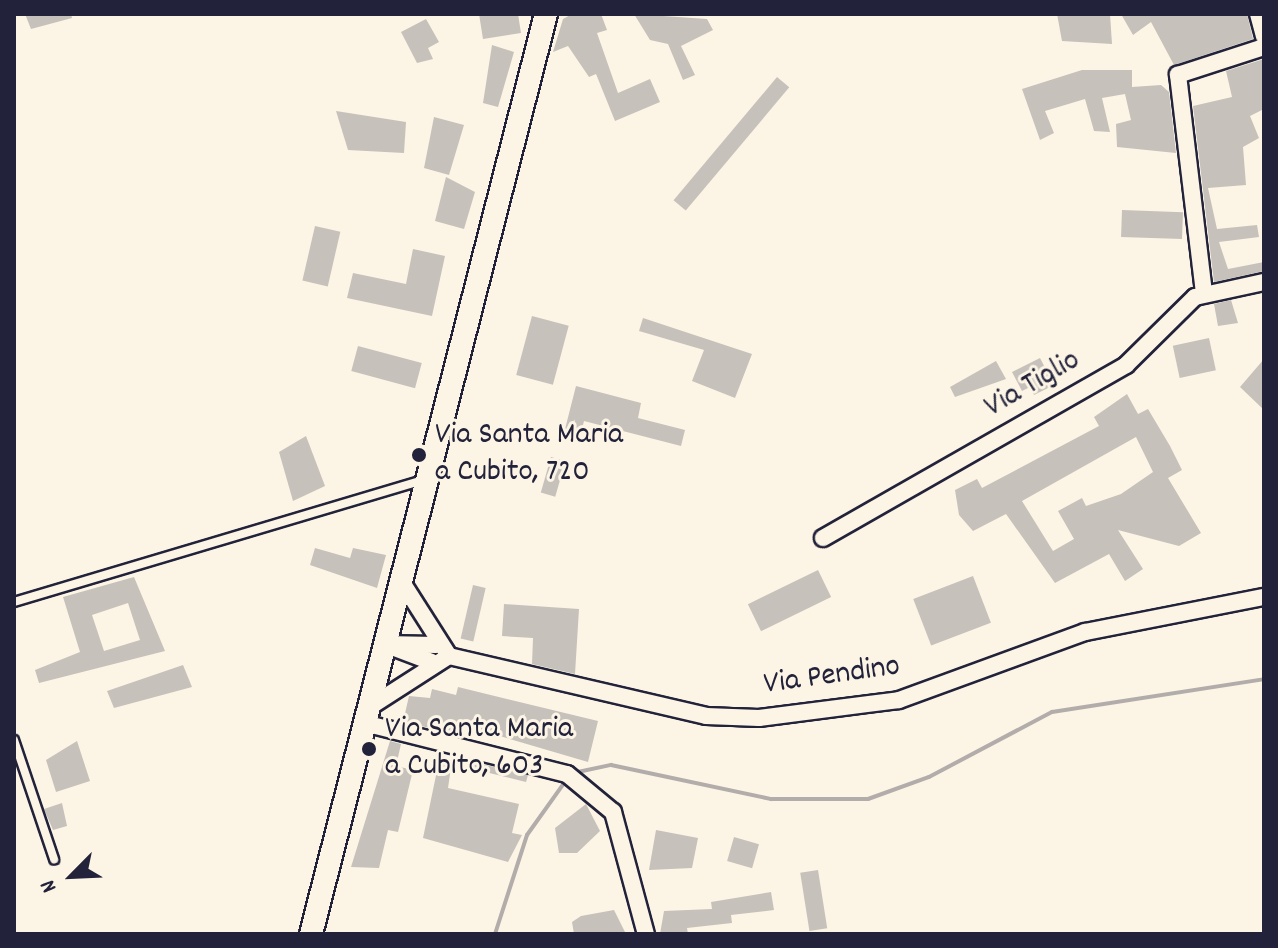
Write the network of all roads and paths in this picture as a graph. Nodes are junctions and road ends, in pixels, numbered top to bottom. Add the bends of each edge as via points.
1 (546, 14) edge
2 (1258, 14) edge
3 (1264, 36) edge
4 (1264, 47) edge
5 (1264, 282) edge
6 (1204, 293) junction
7 (426, 479) junction
8 (823, 538) dead end
9 (400, 579) junction
10 (1264, 597) edge
11 (14, 602) edge
12 (384, 644) junction
13 (439, 654) junction
14 (366, 716) junction
15 (14, 740) edge
16 (54, 859) dead end
17 (311, 934) edge
18 (646, 934) edge

1 - 7 main road
2 - 3 street
4 - 6 street via 1178,77
5 - 6 street
6 - 8 street, Via Tiglio via 1126,365
7 - 9 main road
7 - 11 lane
9 - 12 main road
9 - 13 street
10 - 13 street, Via Pendino via 1085,632 899,700 759,718 706,716
12 - 13 street, Via Pendino
12 - 14 main road
13 - 14 street
14 - 17 main road
14 - 18 street via 571,778 613,812
15 - 16 lane

